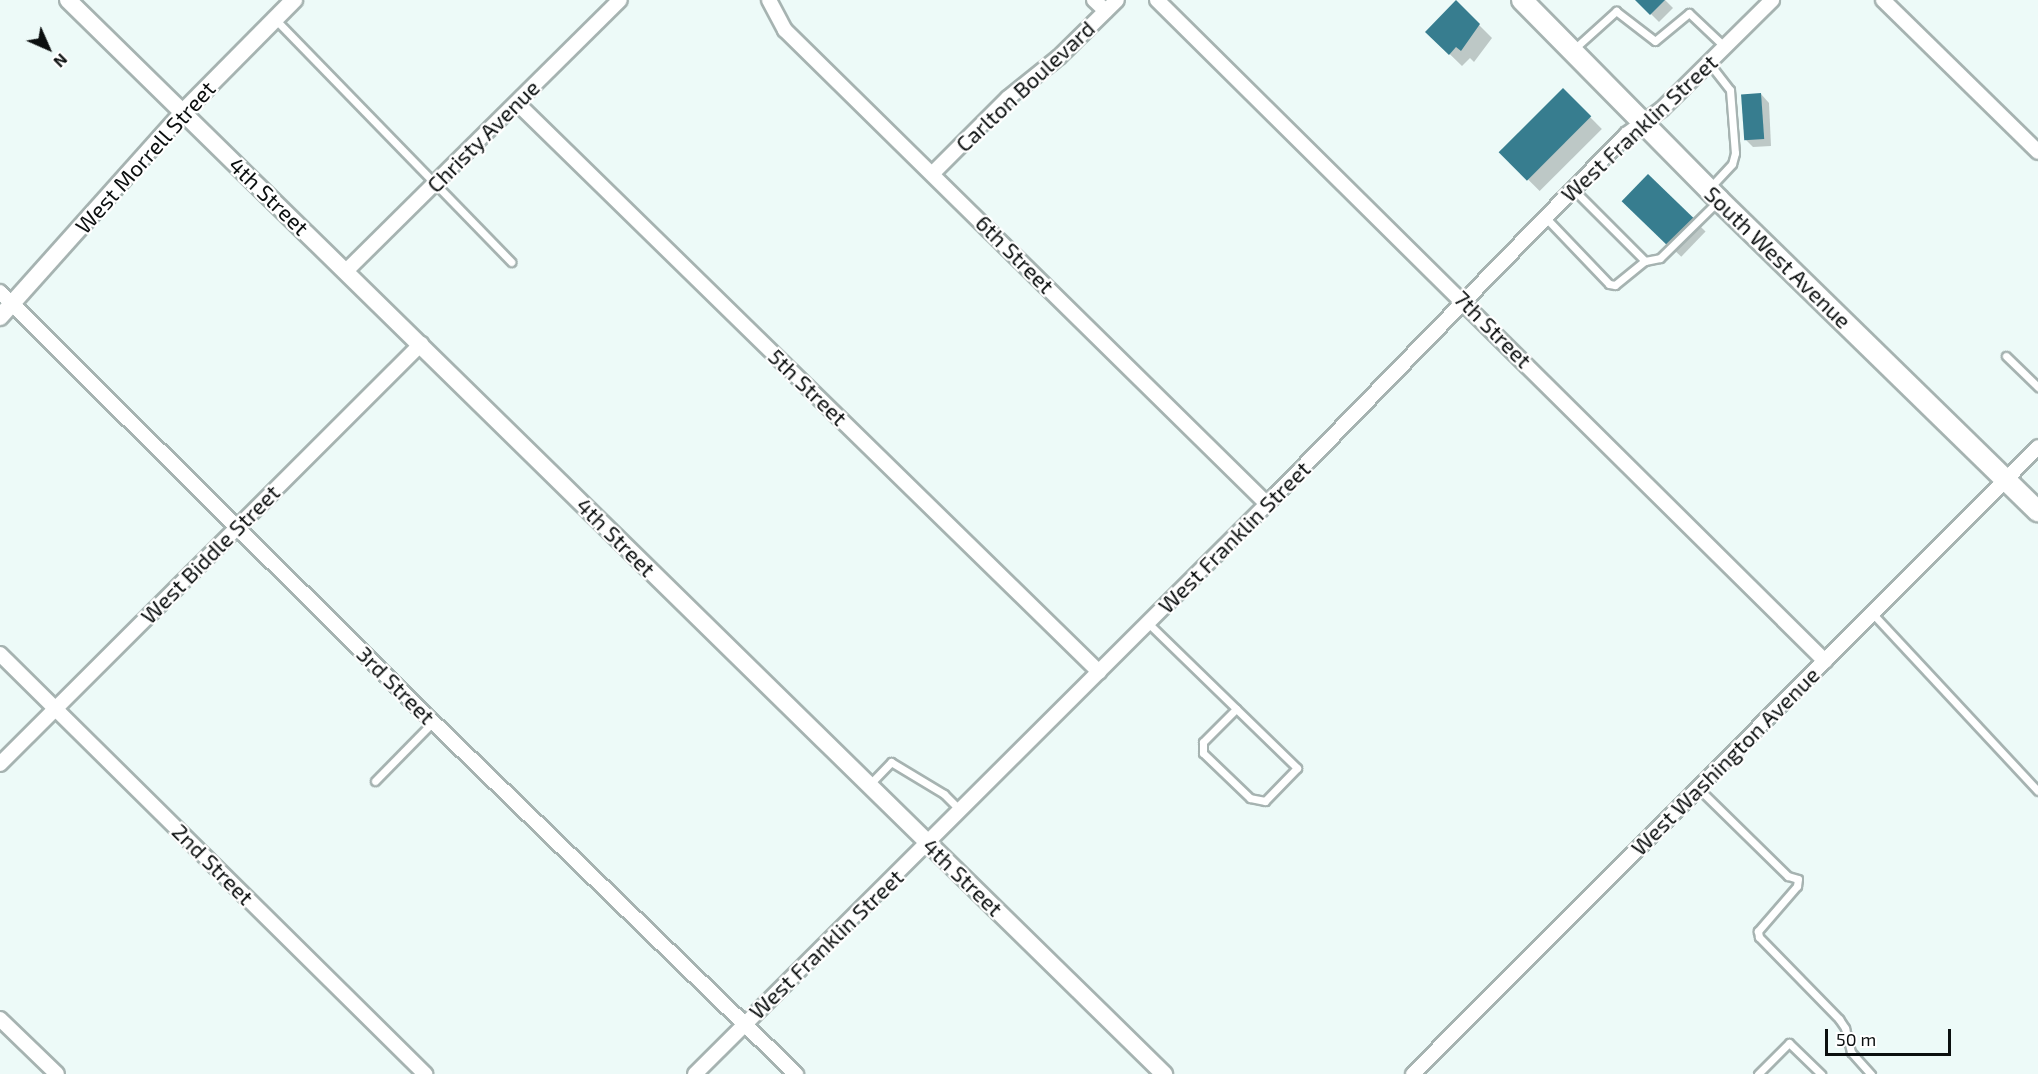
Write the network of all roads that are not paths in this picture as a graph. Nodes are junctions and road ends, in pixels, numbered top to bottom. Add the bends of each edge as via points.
1 (68, 0) edge
2 (294, 0) edge
3 (620, 0) edge
4 (768, 0) edge
5 (1094, 0) edge
6 (1117, 0) edge
7 (1157, 0) edge
8 (1522, 0) edge
9 (1772, 0) edge
10 (1883, 0) edge
11 (1106, 11) junction
12 (275, 20) junction
13 (1725, 47) junction
14 (1573, 50) junction
15 (1709, 63) junction
16 (517, 103) junction
17 (183, 112) junction
18 (1644, 124) junction
19 (2038, 152) edge
20 (933, 173) junction
21 (436, 183) junction
22 (1573, 189) junction
23 (1714, 195) junction
24 (1546, 218) junction
25 (1645, 261) junction
26 (511, 262) dead end
27 (346, 271) junction
28 (0, 292) edge
29 (1465, 301) junction
30 (12, 304) junction
31 (0, 317) edge
32 (421, 344) junction
33 (2006, 356) dead end
34 (2038, 387) edge
35 (2038, 447) edge
36 (2006, 479) junction
37 (1267, 504) junction
38 (2038, 511) edge
39 (238, 526) junction
40 (1872, 613) junction
41 (1148, 623) junction
42 (0, 654) edge
43 (1825, 660) junction
44 (1099, 672) junction
45 (55, 709) junction
46 (1236, 709) junction
47 (433, 722) junction
48 (0, 764) edge
49 (375, 781) dead end
50 (869, 785) junction
51 (1698, 788) junction
52 (2038, 790) edge
53 (960, 811) junction
54 (928, 843) junction
55 (0, 1019) edge
56 (745, 1024) junction
57 (50, 1072) edge
58 (425, 1074) edge
59 (695, 1074) edge
60 (796, 1074) edge
61 (1164, 1074) edge
62 (1413, 1074) edge
63 (1758, 1074) edge
64 (1821, 1074) edge
65 (1871, 1074) edge

1 - 17 street, 4th Street
2 - 12 street, West Morrell Street
3 - 16 street, Christy Avenue
4 - 20 street, 6th Street via 785,30
5 - 11 street
6 - 11 street, Carlton Boulevard
7 - 29 street, 7th Street
8 - 14 main road, South West Avenue
9 - 13 street, West Franklin Street
10 - 19 street
11 - 20 street, Carlton Boulevard via 1059,57 1008,98
12 - 17 street, West Morrell Street
12 - 21 lane
13 - 14 lane via 1689,13 1655,41 1616,11
13 - 15 street, West Franklin Street
14 - 18 main road, South West Avenue
15 - 18 street, West Franklin Street
15 - 23 lane via 1730,90 1735,153
16 - 21 street, Christy Avenue
16 - 44 street, 5th Street
17 - 27 street, 4th Street
17 - 30 street, West Morrell Street
18 - 22 street, West Franklin Street via 1626,135
18 - 23 main road, South West Avenue
20 - 37 street, 6th Street
21 - 26 lane
21 - 27 street, Christy Avenue
22 - 24 street, West Franklin Street
22 - 25 lane
23 - 25 lane via 1660,258
23 - 36 main road, South West Avenue
24 - 25 lane via 1609,284 1615,285
24 - 29 street, West Franklin Street
27 - 32 street, 4th Street
28 - 30 street, 3rd Street
29 - 37 street, West Franklin Street
29 - 43 street, 7th Street
30 - 31 street, West Morrell Street
30 - 39 street, 3rd Street
32 - 39 street, West Biddle Street
32 - 50 street, 4th Street
33 - 34 lane
35 - 36 street, West Washington Avenue
36 - 38 main road, South West Avenue
36 - 40 street, West Washington Avenue
37 - 41 street, West Franklin Street
39 - 45 street, West Biddle Street
39 - 47 street, 3rd Street
40 - 43 street, West Washington Avenue
40 - 52 lane
41 - 44 street, West Franklin Street
41 - 46 lane
42 - 45 street, 2nd Street
43 - 51 street, West Washington Avenue
44 - 53 street, West Franklin Street
45 - 48 street, West Biddle Street
45 - 58 street, 2nd Street
46 - 46 lane via 1297,768 1265,801 1250,798 1203,753 1203,742
47 - 49 lane
47 - 56 street, 3rd Street
50 - 53 lane via 891,762 944,794
50 - 54 street, 4th Street
51 - 62 street, West Washington Avenue
51 - 65 lane via 1788,876 1798,879 1797,886 1758,931 1759,938 1839,1020 1851,1052
53 - 54 street, West Franklin Street
54 - 56 street, West Franklin Street
54 - 61 street, 4th Street
55 - 57 street
56 - 59 street, West Franklin Street
56 - 60 street, 3rd Street
63 - 64 lane via 1789,1043

